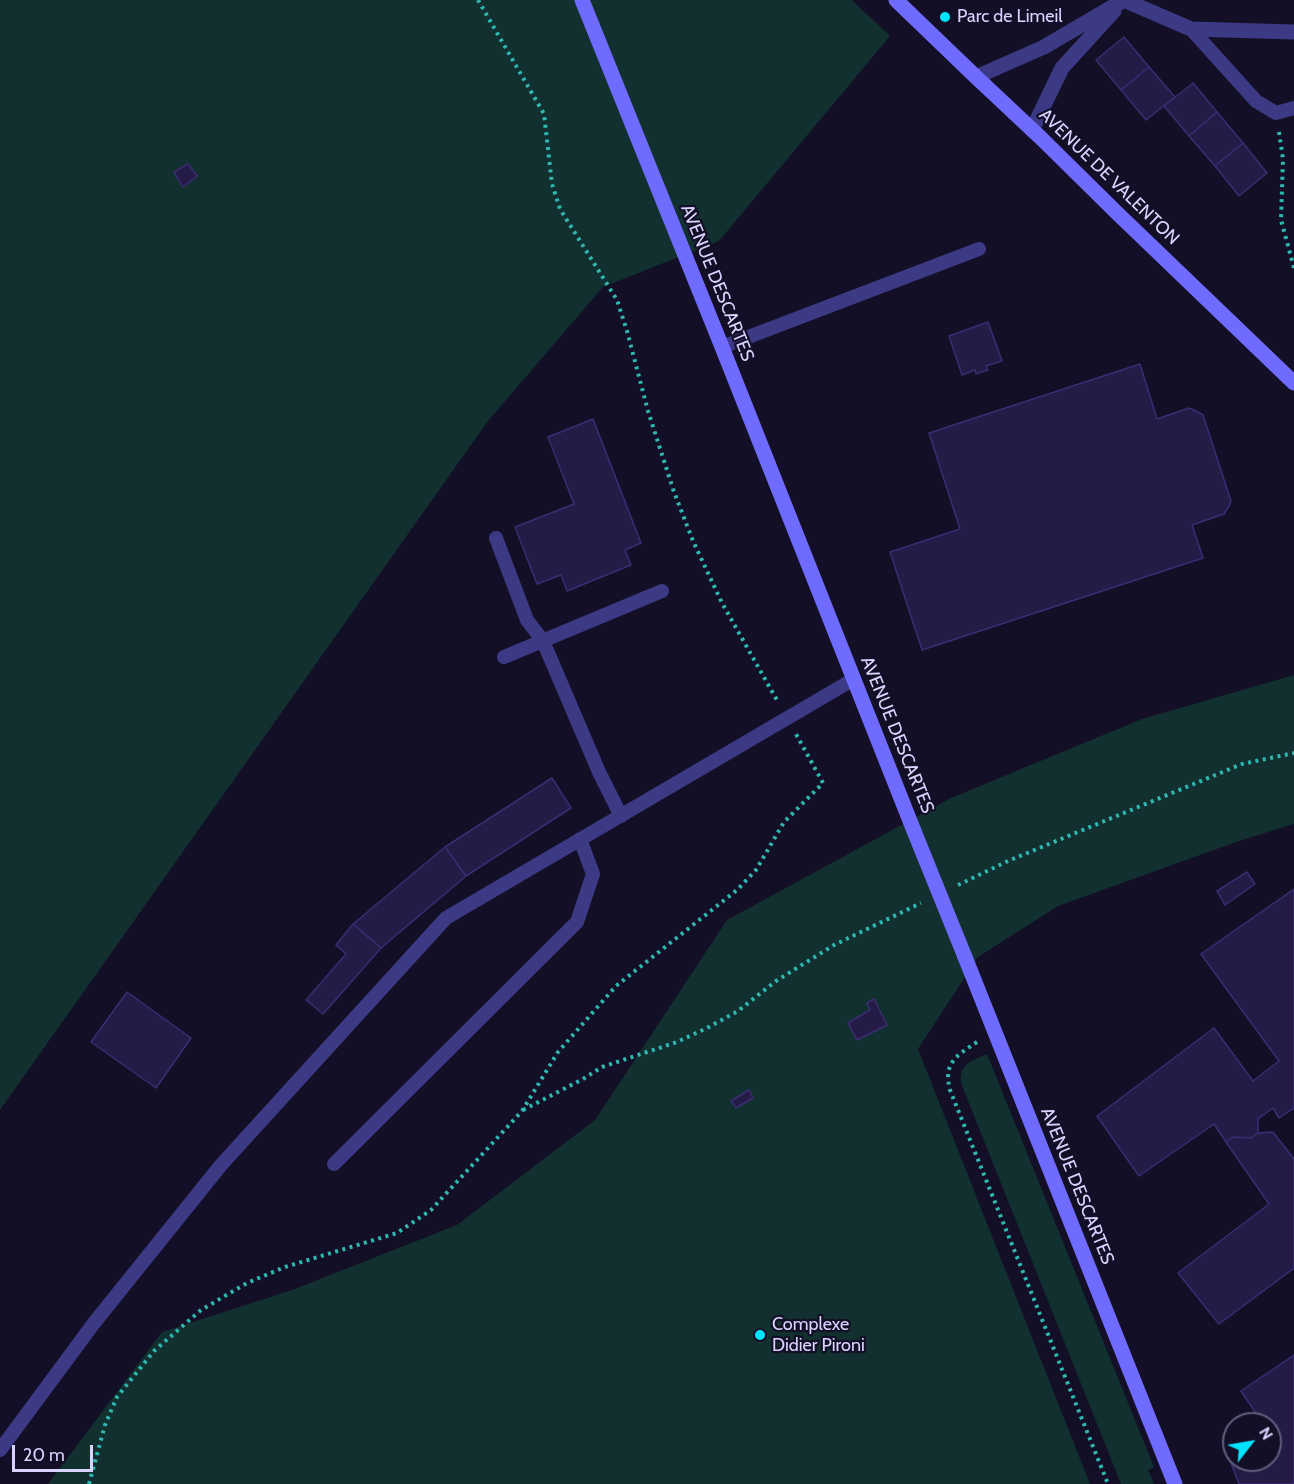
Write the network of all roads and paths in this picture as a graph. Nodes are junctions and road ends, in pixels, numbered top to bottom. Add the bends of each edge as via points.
1 (478, 0) edge
2 (582, 0) edge
3 (896, 0) edge
4 (1124, 0) edge
5 (1191, 29) junction
6 (1294, 32) edge
7 (976, 77) junction
8 (1294, 108) edge
9 (1276, 113) junction
10 (1032, 130) junction
11 (979, 249) dead end
12 (1294, 268) edge
13 (722, 347) junction
14 (1294, 383) edge
15 (496, 538) dead end
16 (662, 591) dead end
17 (543, 641) junction
18 (504, 657) dead end
19 (854, 679) junction
20 (779, 703) dead end
21 (794, 732) dead end
22 (1294, 753) edge
23 (621, 816) junction
24 (580, 839) junction
25 (957, 886) dead end
26 (926, 901) dead end
27 (994, 1031) junction
28 (522, 1111) junction
29 (334, 1164) dead end
30 (0, 1450) edge
31 (89, 1484) edge
32 (1108, 1484) edge
33 (1175, 1484) edge

1 - 20 path via 544,114 552,184 560,209 617,300 648,411 693,541 722,603
2 - 13 main road, AVENUE DESCARTES
3 - 7 main road, AVENUE DE VALENTON
4 - 5 street
4 - 7 street via 1044,47
4 - 10 street via 1062,68
5 - 6 street
5 - 9 lane via 1256,101
7 - 10 main road, AVENUE DE VALENTON
8 - 9 lane
9 - 12 path via 1283,159 1281,220
10 - 14 main road, AVENUE DE VALENTON
11 - 13 lane
13 - 19 main road, AVENUE DESCARTES
15 - 17 lane via 528,620
16 - 17 lane
17 - 18 lane
17 - 23 lane
19 - 23 lane
19 - 27 main road, AVENUE DESCARTES, bridge
21 - 28 path via 824,783 784,822 756,870 736,890 616,986 558,1052
22 - 25 path via 1242,764
23 - 24 lane
24 - 29 lane via 593,874 576,922
24 - 30 lane via 446,918 221,1165 94,1323
26 - 28 path via 834,945 776,981 738,1011 706,1028 602,1067
27 - 32 path via 958,1056 947,1077
27 - 33 main road, AVENUE DESCARTES
28 - 31 path via 431,1210 397,1233 285,1267 247,1283 201,1310 154,1351 117,1397

